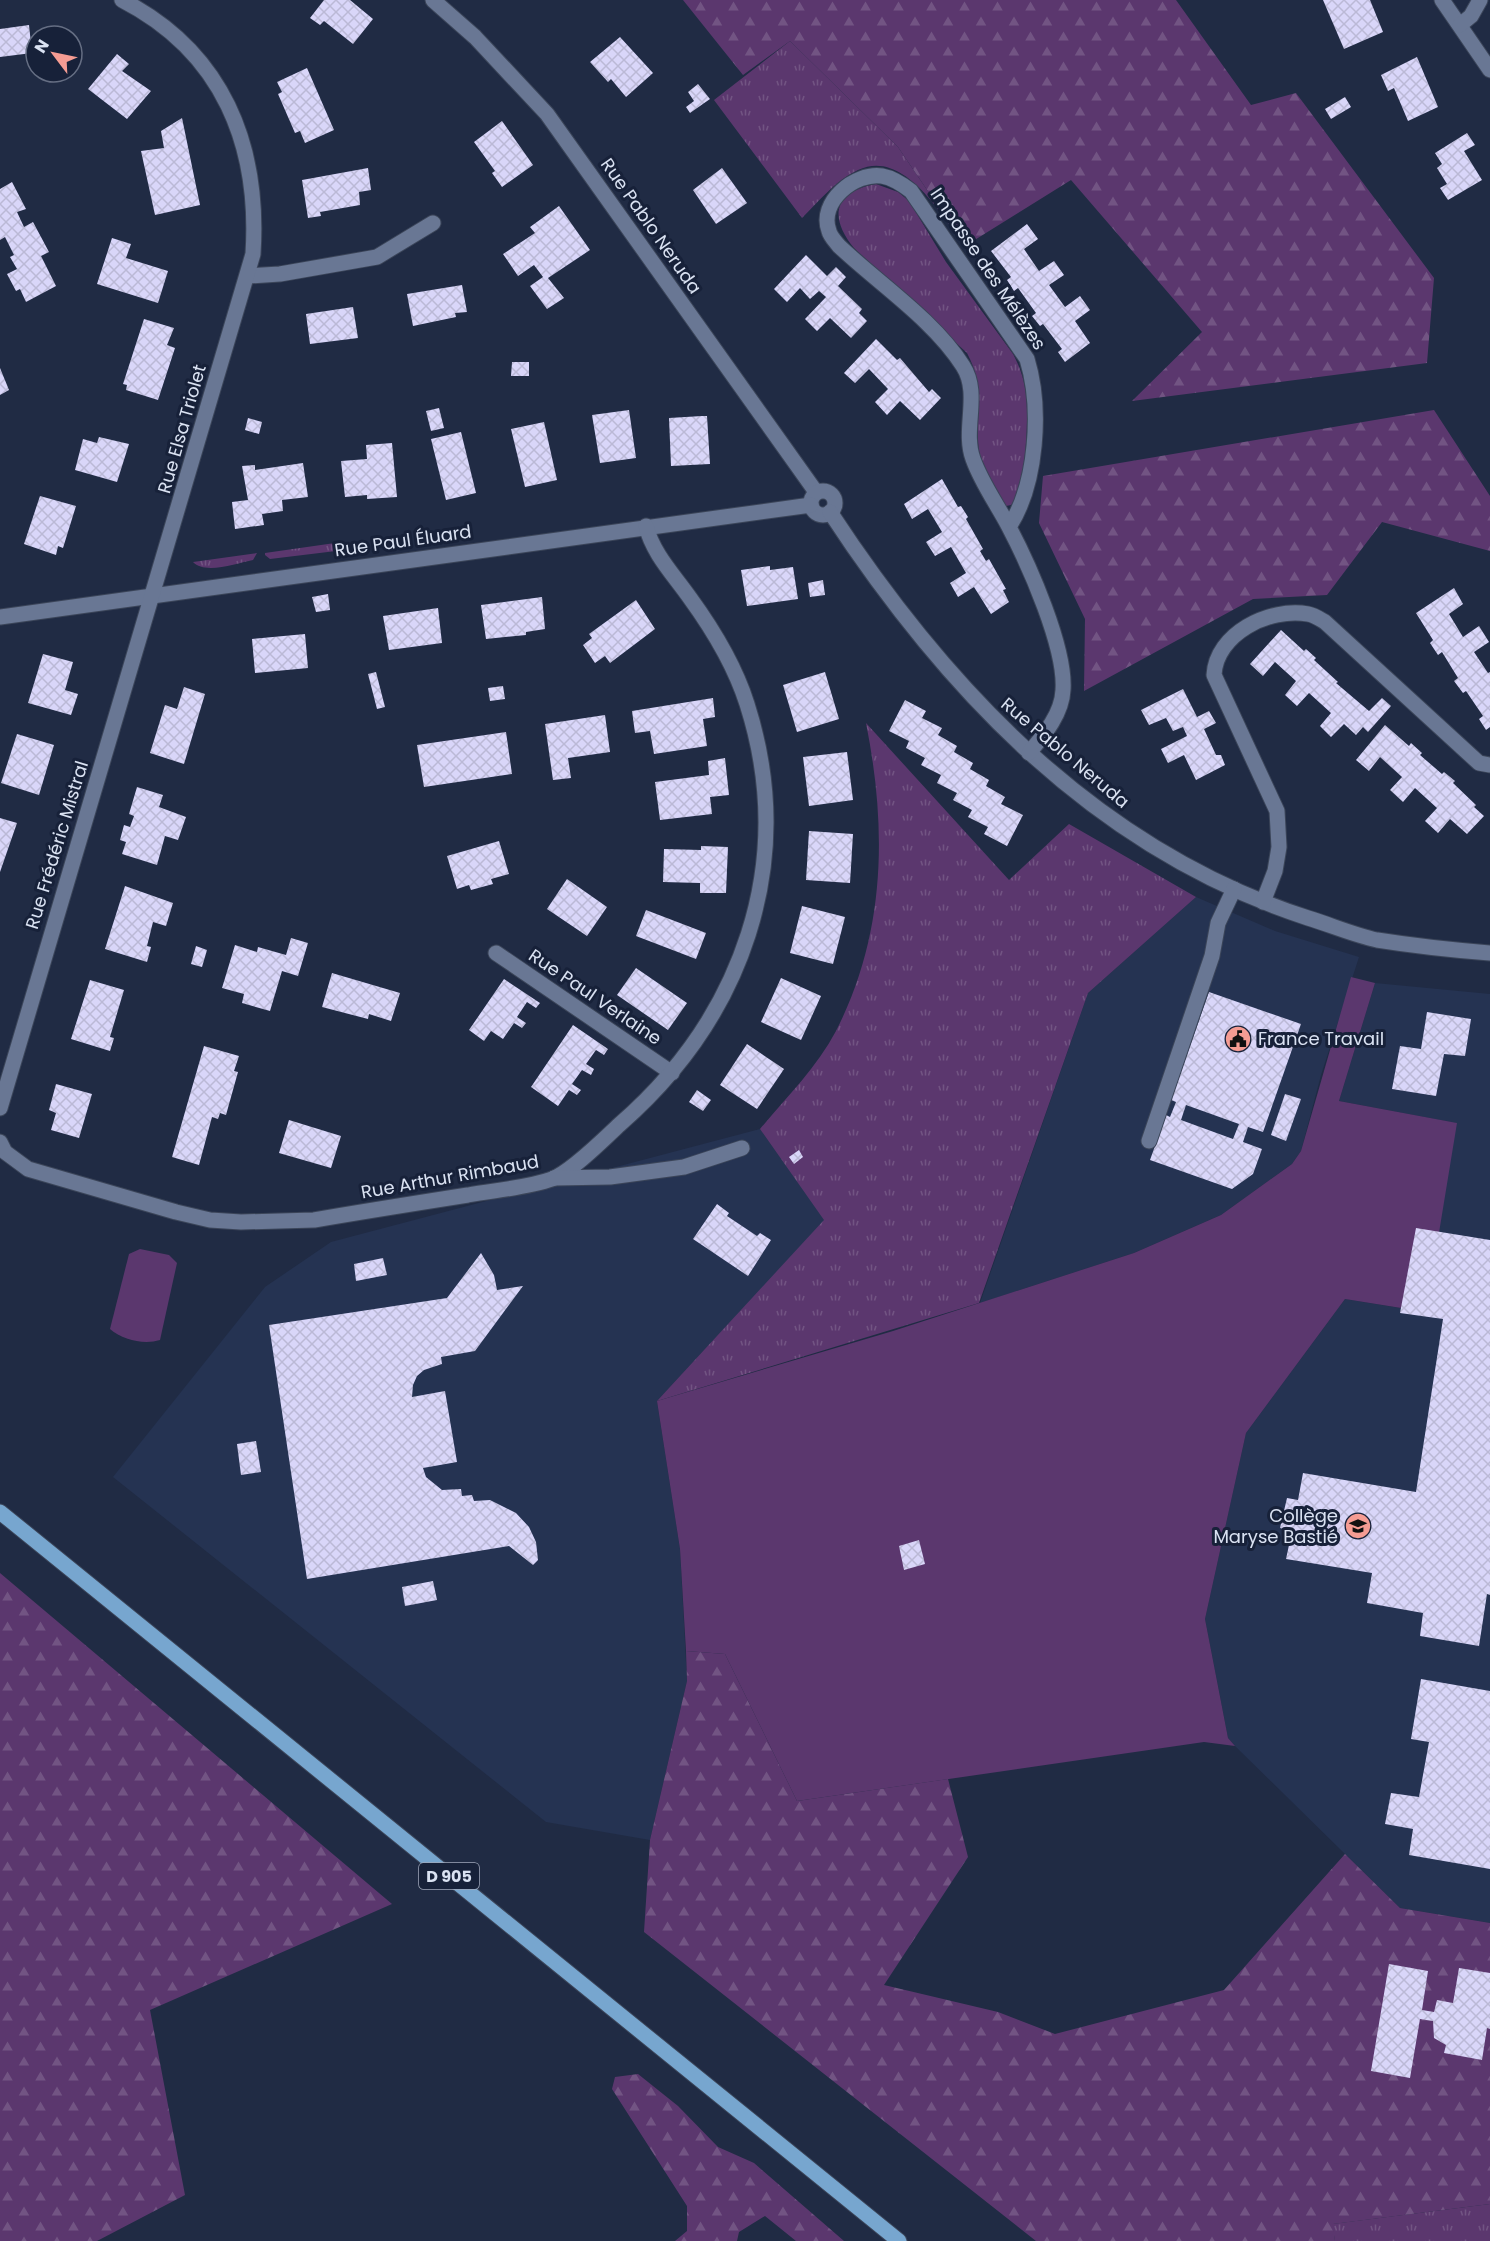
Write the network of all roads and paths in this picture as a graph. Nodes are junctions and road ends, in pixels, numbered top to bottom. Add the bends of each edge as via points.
1 (122, 0) edge
2 (433, 0) edge
3 (1442, 0) edge
4 (1480, 0) edge
5 (1460, 26) junction
6 (1490, 70) edge
7 (433, 223) dead end
8 (248, 276) junction
9 (814, 499) junction
10 (646, 526) junction
11 (1009, 527) junction
12 (152, 594) junction
13 (0, 617) edge
14 (1029, 753) junction
15 (1490, 765) edge
16 (1234, 889) junction
17 (1263, 902) junction
18 (496, 953) dead end
19 (1490, 953) edge
20 (672, 1073) junction
21 (0, 1108) edge
22 (1149, 1141) dead end
23 (742, 1148) dead end
24 (2, 1151) edge
25 (554, 1178) junction
26 (0, 1512) edge
27 (899, 2241) edge

1 - 8 street, Rue Elsa Triolet via 145,12 188,50 209,74 233,115 253,189 254,237
2 - 9 street, Rue Pablo Neruda via 475,37 547,114
3 - 5 street
4 - 5 street
5 - 6 street
7 - 8 street via 377,257
8 - 12 street, Rue Elsa Triolet
9 - 10 street, Rue Paul Éluard
9 - 14 street, Rue Pablo Neruda via 819,514 831,512 933,654
10 - 12 street, Rue Paul Éluard
10 - 20 street, Rue Arthur Rimbaud via 656,551 715,635 740,684 756,745 766,811 764,867 740,962 708,1024
11 - 11 street, Impasse des Mélèzes via 1021,509 1035,433 1034,381 1027,359 911,191 880,176 854,181 830,207 826,220 829,232 839,246 941,339 964,368 970,380 972,456
11 - 14 street, Impasse des Mélèzes via 1061,662 1063,690 1059,707
12 - 13 street, Rue Paul Éluard
12 - 21 street, Rue Frédéric Mistral
14 - 16 street, Rue Pablo Neruda via 1107,817
15 - 17 street via 1479,763 1325,622 1309,614 1287,614 1264,619 1239,632 1221,650 1214,675 1277,811 1279,847
16 - 17 street, Rue Pablo Neruda
16 - 22 street via 1218,923 1212,956
17 - 19 street, Rue Pablo Neruda via 1375,939
18 - 20 street, Rue Paul Verlaine
20 - 25 street, Rue Arthur Rimbaud via 625,1120
23 - 25 street via 684,1167 610,1177
24 - 25 street, Rue Arthur Rimbaud via 28,1169 96,1191 210,1220 241,1222 314,1220
26 - 27 main road, D 905

